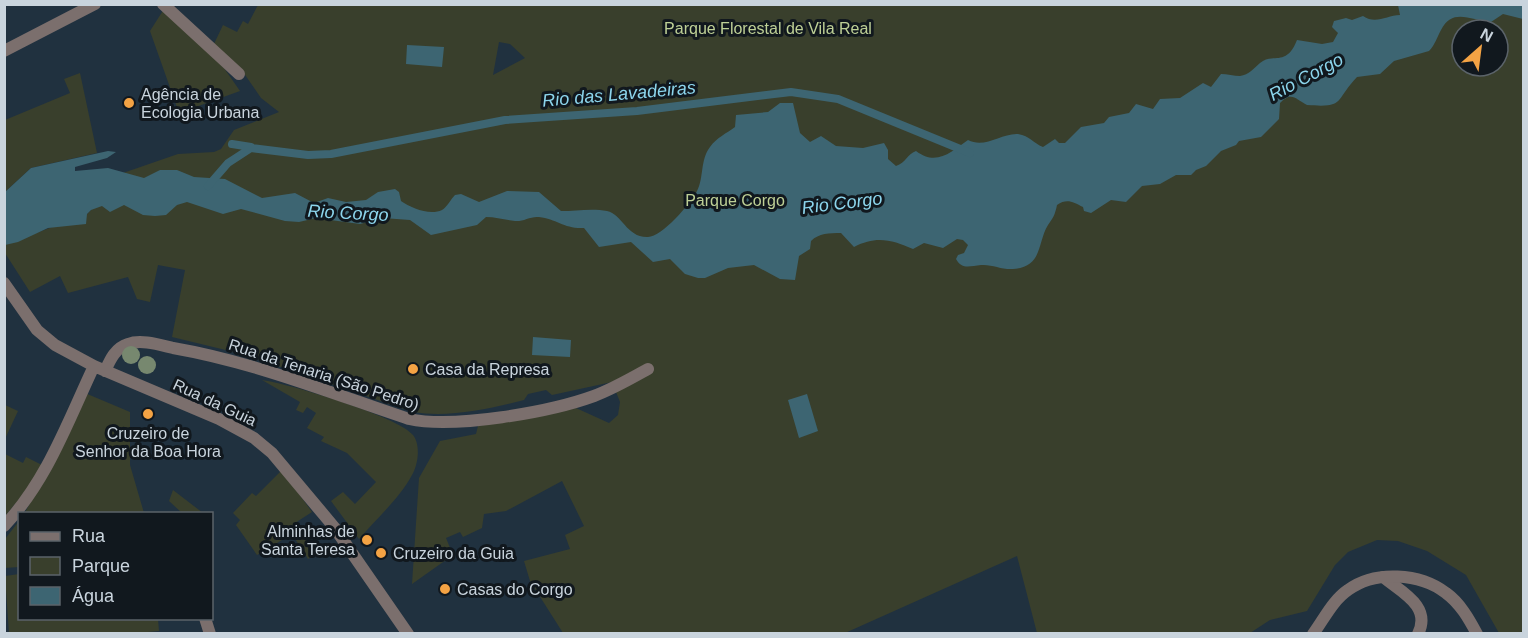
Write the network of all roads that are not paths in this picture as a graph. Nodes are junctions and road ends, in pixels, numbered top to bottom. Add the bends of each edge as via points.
1 (95, 4) edge
2 (163, 4) edge
3 (4, 51) edge
4 (239, 74) dead end
5 (4, 283) edge
6 (99, 368) junction
7 (648, 369) dead end
8 (4, 526) edge
9 (1383, 577) junction
10 (408, 633) edge
11 (1313, 633) edge
12 (1420, 633) edge
13 (1432, 633) edge
14 (1477, 633) edge

1 - 3 street
2 - 4 street
5 - 6 street, Rua da Guia via 46,338
6 - 7 street, Rua da Tenaria (São Pedro) via 122,347 154,344 222,358 409,419 439,424 579,401 608,391
6 - 8 street, Rua da Tenaria (São Pedro) via 31,494
6 - 10 street, Rua da Guia via 219,419 272,453 334,527
9 - 11 street via 1348,590
9 - 12 street via 1422,611
9 - 14 street via 1423,582 1446,593
12 - 13 street

